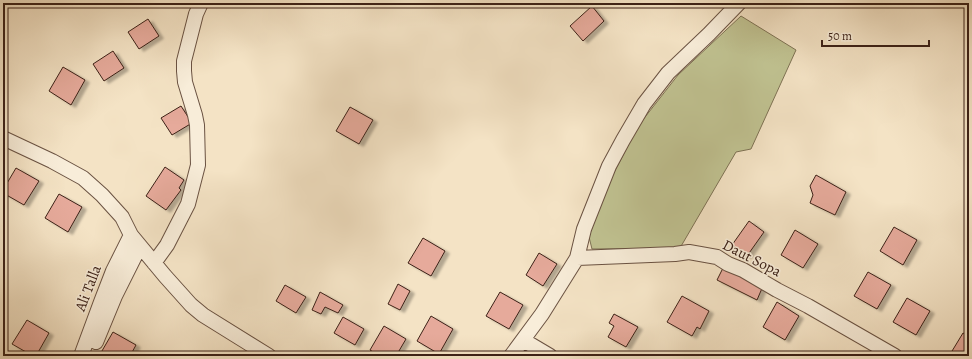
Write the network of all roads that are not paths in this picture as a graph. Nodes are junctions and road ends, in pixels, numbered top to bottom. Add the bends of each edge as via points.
1 (201, 3) edge
2 (739, 3) edge
3 (3, 138) edge
4 (131, 235) junction
5 (140, 246) junction
6 (577, 258) junction
7 (154, 262) junction
8 (523, 340) junction
9 (81, 356) edge
10 (90, 356) edge
11 (269, 356) edge
12 (511, 356) edge
13 (550, 356) edge
14 (895, 356) edge

1 - 7 street via 184,61 185,82 197,125 198,165 188,204 167,244
2 - 6 street via 668,72 644,104 609,166 584,229
3 - 4 street via 82,178 122,217
4 - 5 street
4 - 9 street, Ali Talla via 113,271
5 - 7 street
5 - 10 street via 115,296
6 - 8 street
6 - 14 street, Daut Sopa via 689,252 717,257
7 - 11 street via 171,284 203,315
8 - 12 street
8 - 13 street

